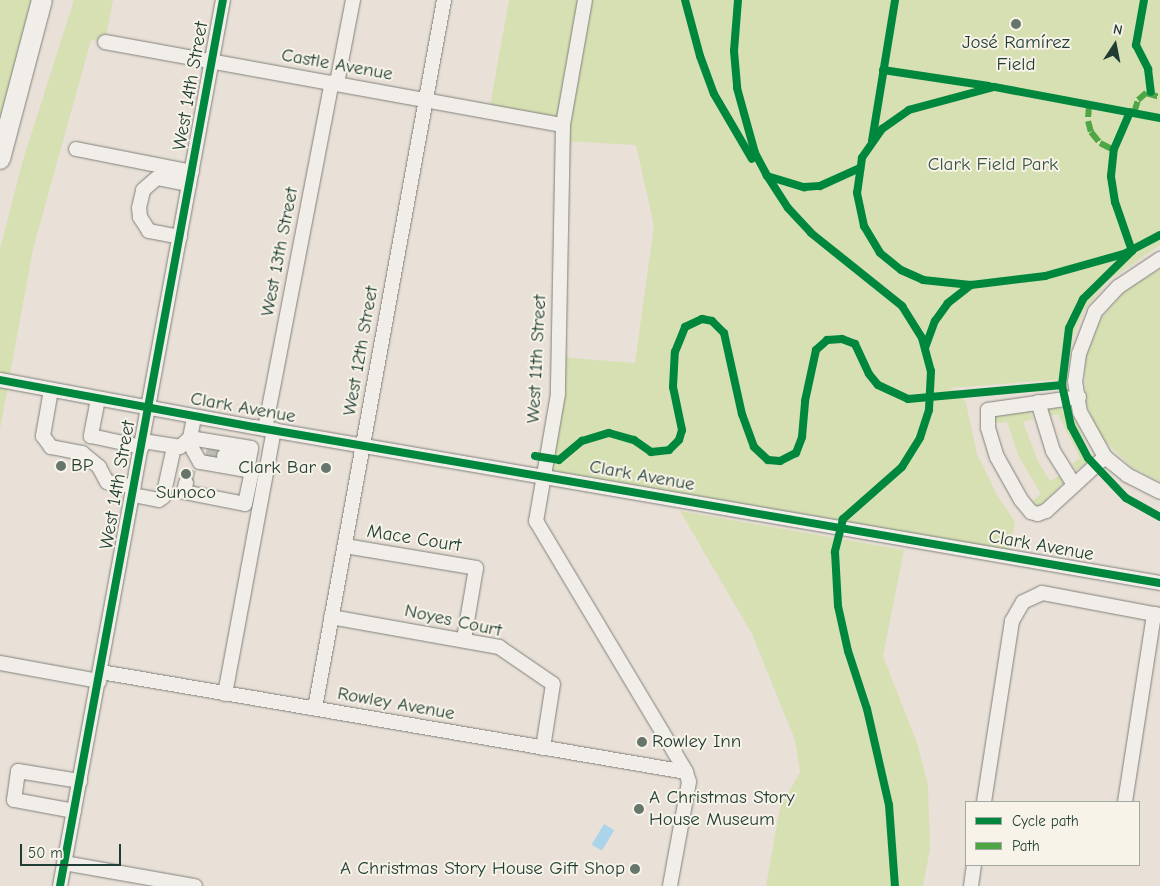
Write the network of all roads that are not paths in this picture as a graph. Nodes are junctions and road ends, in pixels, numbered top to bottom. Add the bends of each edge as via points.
1 (42, 0) edge
2 (52, 0) edge
3 (222, 0) edge
4 (353, 0) edge
5 (444, 0) edge
6 (585, 0) edge
7 (105, 42) dead end
8 (212, 62) junction
9 (334, 82) junction
10 (426, 99) junction
11 (9, 124) junction
12 (563, 125) junction
13 (76, 149) dead end
14 (0, 159) edge
15 (190, 178) junction
16 (180, 237) junction
17 (1160, 259) edge
18 (0, 380) edge
19 (52, 390) junction
20 (1079, 397) junction
21 (98, 399) junction
22 (1038, 402) junction
23 (149, 409) junction
24 (194, 417) junction
25 (264, 429) junction
26 (91, 436) junction
27 (142, 444) junction
28 (196, 445) junction
29 (363, 445) junction
30 (174, 448) junction
31 (224, 456) tunnel mouth
32 (1105, 457) junction
33 (249, 460) junction
34 (190, 465) tunnel mouth
35 (98, 467) junction
36 (544, 476) junction
37 (186, 483) dead end
38 (1074, 485) junction
39 (134, 491) junction
40 (1160, 492) edge
41 (344, 546) junction
42 (1160, 583) edge
43 (1157, 614) edge
44 (331, 616) junction
45 (464, 639) junction
46 (0, 663) edge
47 (100, 676) junction
48 (226, 694) junction
49 (315, 708) junction
50 (543, 748) junction
51 (686, 772) junction
52 (80, 781) junction
53 (984, 801) edge
54 (1124, 801) edge
55 (74, 811) junction
56 (64, 863) junction
57 (974, 866) edge
58 (60, 886) edge
59 (195, 886) edge
60 (670, 886) edge
61 (971, 886) edge

1 - 11 highway
2 - 11 highway
3 - 8 street, West 14th Street
4 - 9 street, West 13th Street
5 - 10 street, West 12th Street
6 - 12 street, West 11th Street
7 - 8 street, Castle Avenue
8 - 9 street, Castle Avenue
8 - 15 street, West 14th Street
9 - 10 street, Castle Avenue
9 - 25 street, West 13th Street
10 - 12 street, Castle Avenue
10 - 29 street, West 12th Street
11 - 14 highway
12 - 36 street, West 11th Street via 558,394
13 - 15 street
15 - 16 street, West 14th Street
15 - 16 street via 157,178 143,190 140,217 149,231
16 - 23 street, West 14th Street
17 - 20 street via 1118,287 1095,312 1079,354 1075,381
18 - 19 street, Clark Avenue
19 - 21 street, Clark Avenue
19 - 35 street via 44,436 51,447 82,454
20 - 22 street
20 - 32 street via 1080,412 1086,426
21 - 23 street, Clark Avenue
21 - 26 street
22 - 38 street via 1053,451
22 - 38 street via 988,410 988,428 997,457 1030,512 1046,511
23 - 24 street, Clark Avenue
23 - 27 street, West 14th Street
24 - 25 street, Clark Avenue
24 - 28 street
25 - 29 street, Clark Avenue
25 - 33 street
25 - 48 street, West 13th Street
26 - 27 street
26 - 35 street
27 - 30 street
27 - 39 street, West 14th Street
28 - 30 street
28 - 33 street
28 - 33 street via 200,462
28 - 34 street
29 - 36 street, Clark Avenue
29 - 41 street, West 12th Street
30 - 39 street via 163,497 159,500
31 - 33 street
32 - 38 street
32 - 40 street via 1127,475
33 - 37 street via 251,475 245,504 184,492
35 - 39 street via 107,482
36 - 42 street, Clark Avenue
36 - 51 street, West 11th Street via 536,522
39 - 47 street, West 14th Street
41 - 44 street, West 12th Street
41 - 45 street, Mace Court via 476,568
43 - 53 street via 1042,593 1023,602 1012,622
43 - 54 street
44 - 45 street, Noyes Court
44 - 49 street, West 12th Street
45 - 50 street, Noyes Court via 498,646 553,684
46 - 47 street, Rowley Avenue
47 - 48 street, Rowley Avenue
47 - 52 street, West 14th Street
48 - 49 street, Rowley Avenue
49 - 50 street, Rowley Avenue
50 - 51 street, Rowley Avenue
51 - 60 street, West 11th Street via 690,782
52 - 55 street, West 14th Street
52 - 55 street via 18,771 14,800
55 - 56 street, West 14th Street
56 - 58 street, West 14th Street
56 - 59 street
57 - 61 street

